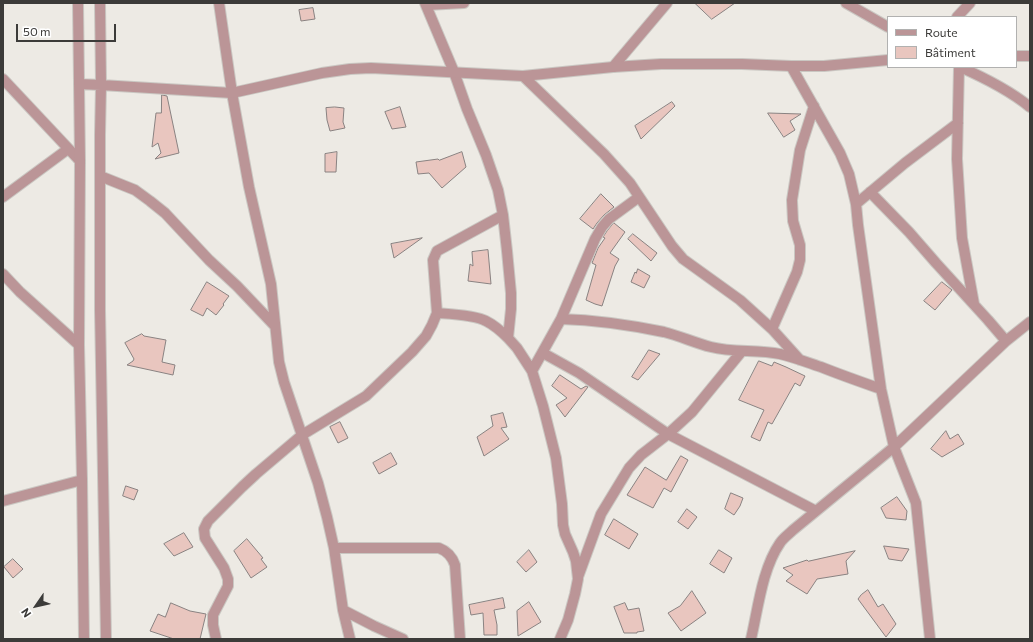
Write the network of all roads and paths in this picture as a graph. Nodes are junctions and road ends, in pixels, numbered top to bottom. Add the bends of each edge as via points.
1 (78, 3) edge
2 (100, 3) edge
3 (219, 3) edge
4 (464, 3) edge
5 (667, 3) edge
6 (847, 3) edge
7 (970, 3) edge
8 (426, 4) edge
9 (958, 16) edge
10 (887, 26) edge
11 (1017, 56) edge
12 (1030, 56) edge
13 (887, 60) edge
14 (792, 66) junction
15 (613, 67) junction
16 (960, 68) edge
17 (962, 68) edge
18 (454, 72) junction
19 (523, 76) junction
20 (3, 79) edge
21 (79, 84) junction
22 (101, 85) junction
23 (232, 93) junction
24 (814, 106) junction
25 (1030, 107) edge
26 (958, 123) junction
27 (68, 149) junction
28 (80, 161) junction
29 (100, 176) junction
30 (870, 192) junction
31 (639, 197) junction
32 (3, 198) edge
33 (856, 204) junction
34 (503, 215) junction
35 (3, 274) edge
36 (974, 304) junction
37 (437, 313) junction
38 (561, 319) junction
39 (1030, 322) edge
40 (275, 326) junction
41 (772, 329) junction
42 (508, 338) junction
43 (1006, 342) junction
44 (79, 345) junction
45 (742, 351) junction
46 (543, 353) junction
47 (800, 360) junction
48 (532, 372) junction
49 (881, 389) junction
50 (668, 434) junction
51 (302, 435) junction
52 (894, 447) junction
53 (82, 480) junction
54 (3, 501) edge
55 (816, 511) junction
56 (334, 548) junction
57 (578, 579) junction
58 (343, 610) junction
59 (84, 639) edge
60 (106, 639) edge
61 (216, 639) edge
62 (350, 639) edge
63 (403, 639) edge
64 (460, 639) edge
65 (560, 639) edge
66 (751, 639) edge
67 (930, 639) edge

1 - 21 street
2 - 22 street
3 - 23 street
4 - 8 street
5 - 15 street
6 - 10 street
7 - 9 street
8 - 18 street
11 - 12 street
13 - 14 street
14 - 15 street via 697,63
14 - 24 street
15 - 19 street
16 - 26 street
17 - 25 street via 1016,95
18 - 19 street
18 - 23 street via 350,69 322,72
18 - 34 street via 498,190
19 - 31 street via 604,154
20 - 27 street
21 - 22 street
21 - 28 street
22 - 23 street
22 - 29 street
23 - 40 street via 249,187 271,284
24 - 33 street via 840,153 849,174
24 - 41 street via 800,150 792,200 800,260
26 - 30 street
26 - 36 street via 957,160 962,238
27 - 28 street
27 - 32 street
28 - 44 street
29 - 40 street via 135,190 160,209
29 - 60 street
30 - 33 street
30 - 36 street
31 - 38 street via 602,227
31 - 41 street via 683,259 740,300
33 - 49 street
34 - 37 street via 437,251 433,260
34 - 42 street via 511,304
35 - 44 street
36 - 43 street
37 - 42 street via 484,320
37 - 51 street via 426,336 366,396
38 - 45 street via 605,322 664,332 710,347
38 - 46 street
39 - 43 street
40 - 51 street via 279,362
41 - 47 street
42 - 48 street
43 - 52 street
44 - 53 street
45 - 47 street via 780,354
45 - 50 street via 692,412
46 - 48 street
46 - 50 street via 579,373
47 - 49 street
48 - 57 street via 556,458 563,526 576,561
49 - 52 street
50 - 55 street
50 - 57 street via 629,468 601,514
51 - 56 street via 318,483
51 - 61 street via 242,487 208,520 204,529 205,538 228,578 228,586 213,615
52 - 55 street
52 - 67 street via 916,503
53 - 54 street
53 - 59 street
55 - 66 street via 780,542 771,558
56 - 58 street
56 - 64 street via 445,550 455,565
57 - 65 street via 576,594
58 - 62 street
58 - 63 street

